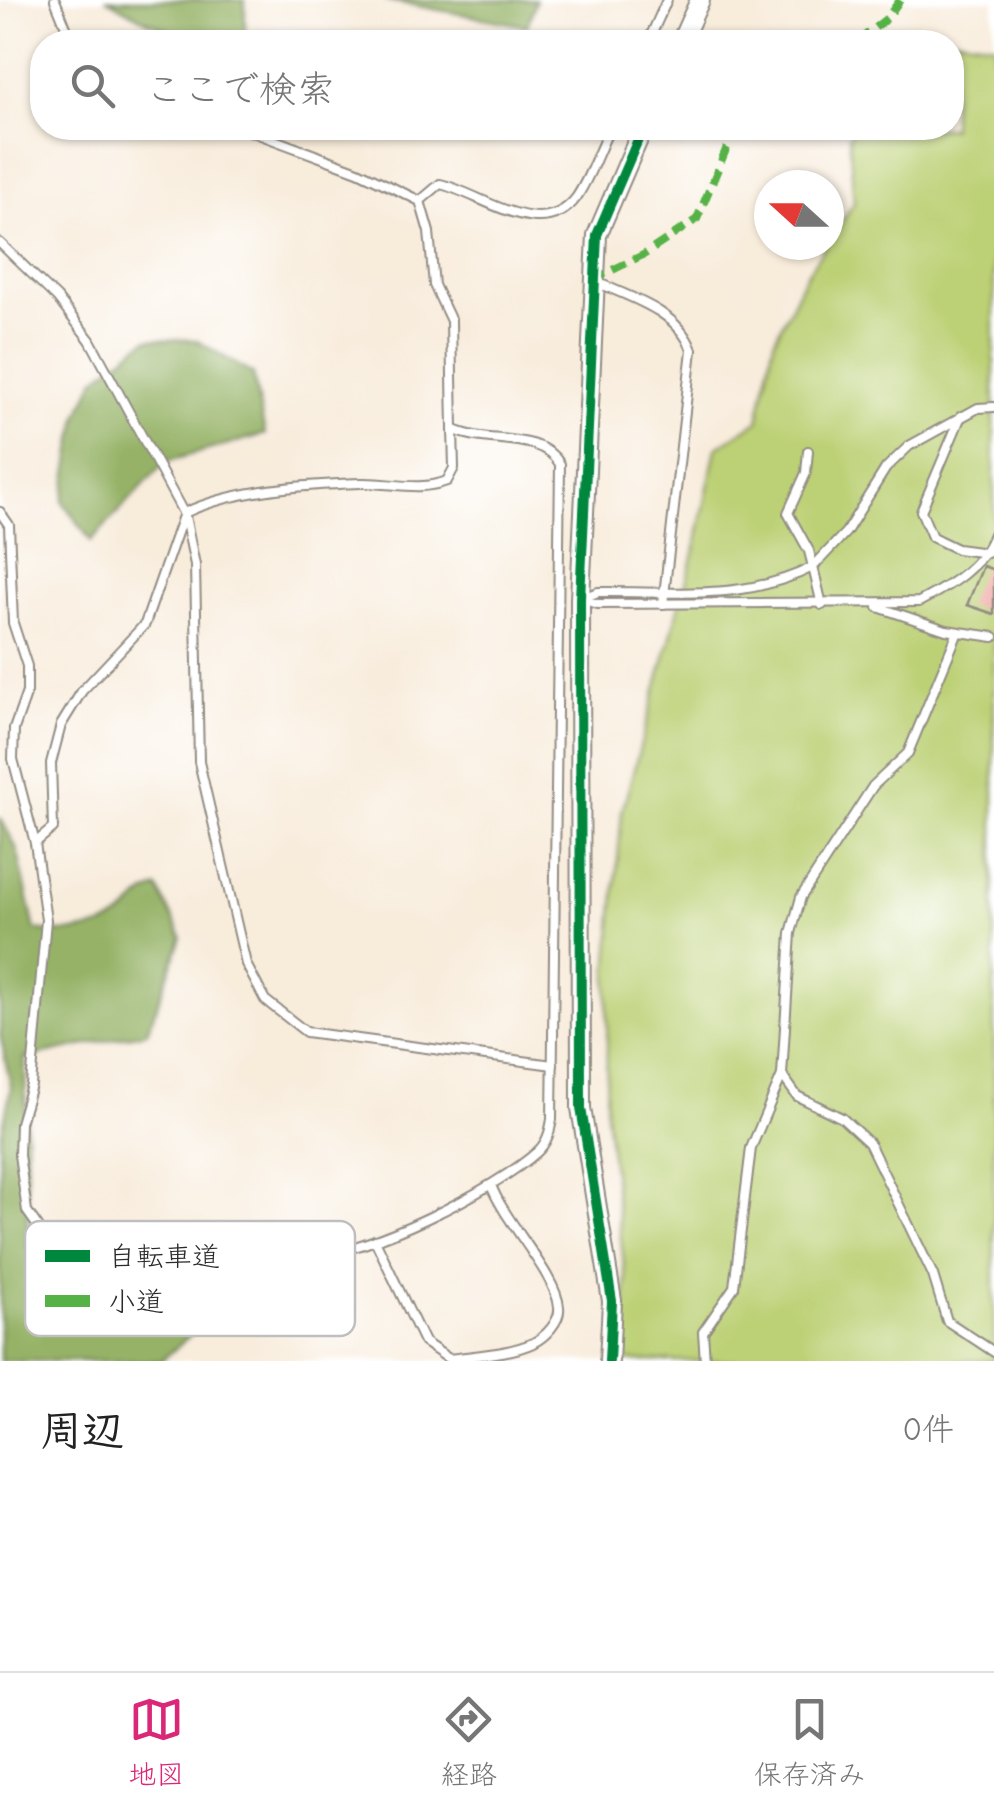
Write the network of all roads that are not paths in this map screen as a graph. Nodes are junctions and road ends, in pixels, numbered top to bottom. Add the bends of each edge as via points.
1 (55, 0) edge
2 (667, 0) edge
3 (700, 0) edge
4 (67, 30) edge
5 (653, 30) edge
6 (686, 30) edge
7 (274, 140) edge
8 (604, 140) edge
9 (637, 140) edge
10 (420, 201) junction
11 (0, 243) edge
12 (592, 280) junction
13 (994, 393) edge
14 (992, 406) edge
15 (960, 416) junction
16 (454, 429) junction
17 (808, 451) dead end
18 (0, 512) edge
19 (184, 513) junction
20 (994, 534) edge
21 (987, 554) junction
22 (813, 567) junction
23 (664, 591) junction
24 (580, 599) junction
25 (663, 604) junction
26 (822, 605) junction
27 (874, 605) junction
28 (958, 632) junction
29 (994, 636) edge
30 (35, 844) junction
31 (552, 1065) junction
32 (782, 1074) junction
33 (491, 1185) junction
34 (33, 1221) edge
35 (375, 1240) junction
36 (355, 1245) edge
37 (994, 1352) edge
38 (609, 1361) edge
39 (705, 1361) edge

1 - 4 lane
2 - 5 lane
3 - 6 street
7 - 10 lane
8 - 10 lane via 576,198 561,211 525,216 440,184
9 - 12 street via 598,235
10 - 16 lane via 434,285 451,321
11 - 19 lane via 90,340
12 - 23 lane via 667,315 692,350
12 - 24 street
13 - 14 lane
14 - 15 lane
15 - 21 lane via 921,511 932,537
15 - 22 lane via 886,468 846,532
16 - 19 lane via 454,468 439,484 365,482 258,493
16 - 31 lane via 543,446 560,464
17 - 22 lane via 788,513
18 - 30 lane via 10,525 13,623 27,666 13,759
19 - 30 lane via 144,624 82,691 61,725 51,763 54,828
19 - 31 lane via 194,540 198,762 246,964 265,1000 306,1032
20 - 21 lane
21 - 27 lane via 918,602
22 - 23 lane via 776,586 742,592
22 - 26 lane
23 - 24 lane via 598,592
23 - 25 lane
24 - 25 lane
24 - 38 street via 581,1108 612,1301
25 - 26 lane
26 - 27 lane
27 - 28 lane
28 - 29 lane
28 - 32 lane via 908,753 873,786 801,897 791,934
30 - 34 lane via 46,951 19,1155
31 - 33 lane via 549,1136 539,1151
32 - 37 lane via 797,1096 842,1118 869,1143 933,1275 946,1321
32 - 39 lane via 751,1148 734,1287 703,1332
33 - 35 lane
33 - 35 lane via 560,1307 555,1324 535,1342 450,1359 436,1354
35 - 36 lane

